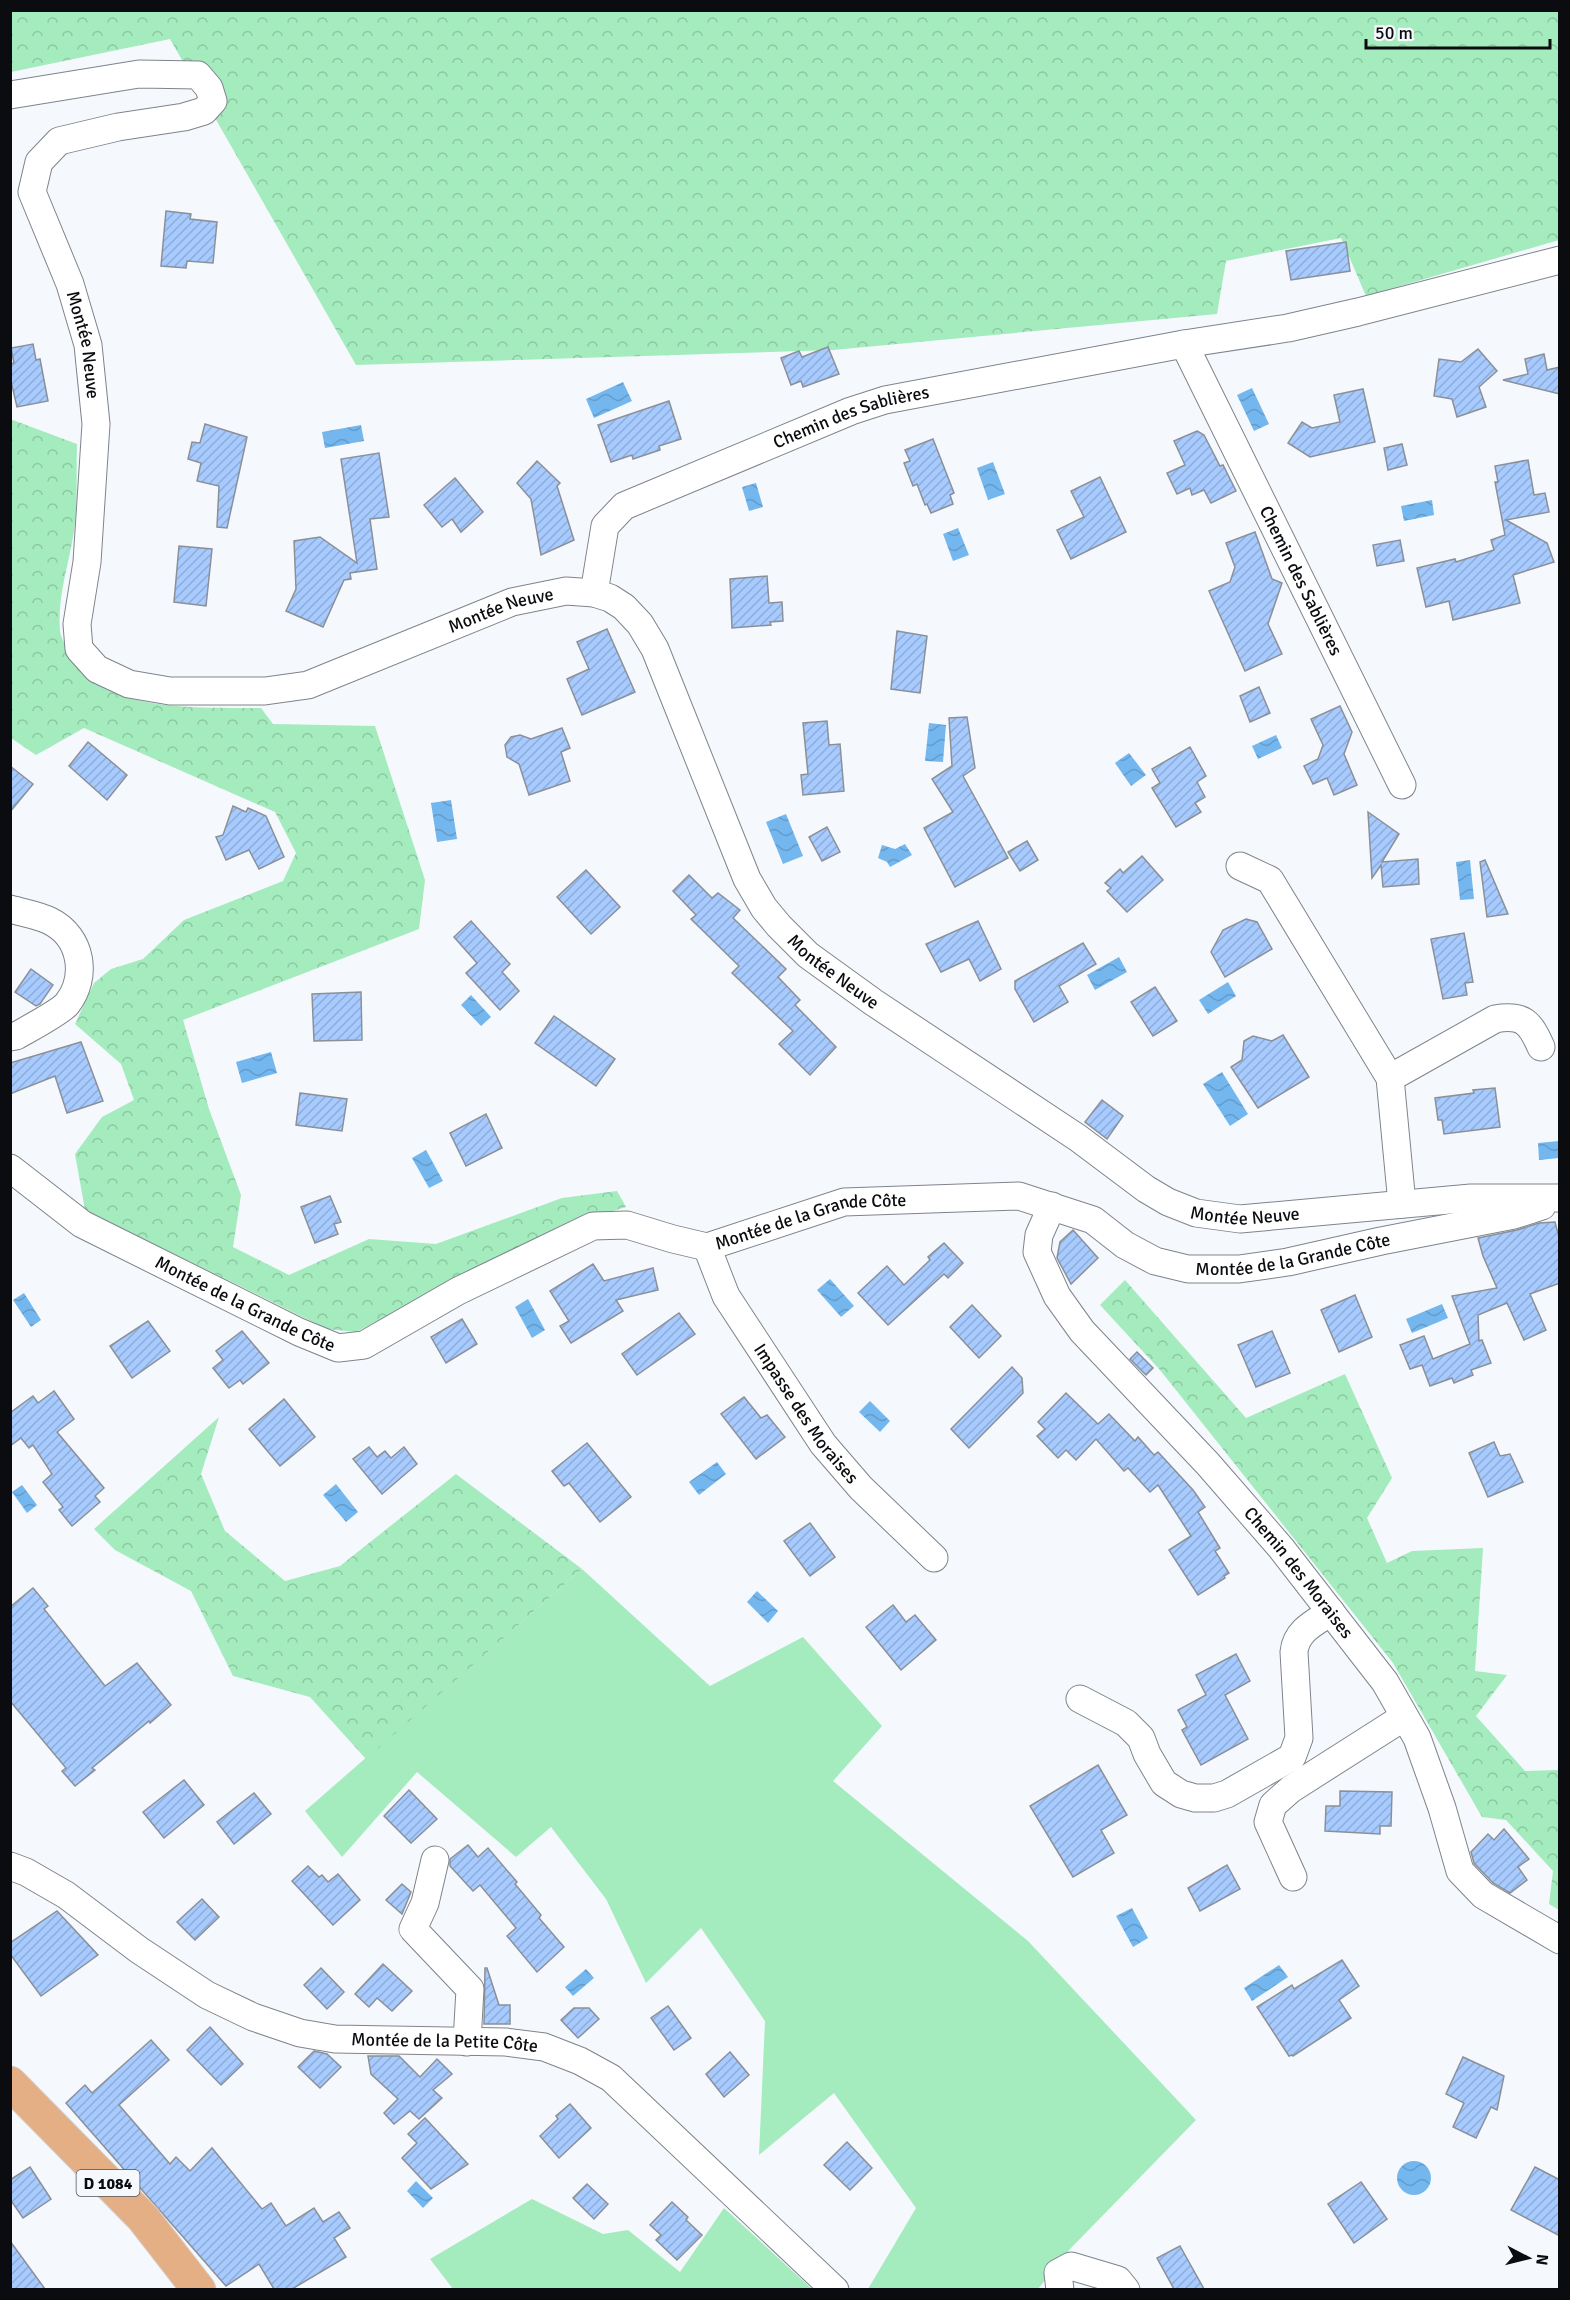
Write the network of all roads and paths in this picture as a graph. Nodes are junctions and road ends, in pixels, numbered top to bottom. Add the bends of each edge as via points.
1 (10, 95) edge
2 (1560, 260) edge
3 (1184, 344) junction
4 (594, 593) junction
5 (1402, 785) dead end
6 (1240, 866) dead end
7 (10, 909) edge
8 (10, 1037) edge
9 (1541, 1047) dead end
10 (1390, 1078) junction
11 (10, 1168) edge
12 (1560, 1199) edge
13 (1044, 1204) junction
14 (1402, 1204) junction
15 (707, 1247) junction
16 (934, 1558) dead end
17 (1331, 1612) junction
18 (1080, 1699) dead end
19 (1404, 1717) junction
20 (435, 1860) dead end
21 (10, 1866) edge
22 (1293, 1876) dead end
23 (1560, 1940) edge
24 (467, 2042) junction
25 (10, 2083) edge
26 (199, 2289) edge
27 (835, 2289) edge
28 (1060, 2289) edge
29 (1126, 2289) edge

1 - 4 street, Montée Neuve via 139,74 177,74 198,75 209,88 213,101 204,111 184,117 59,141 39,162 32,192 70,284 88,345 96,424 87,562 77,624 80,649 97,669 129,684 170,691 265,691 308,685 512,602 566,591
2 - 3 street, Chemin des Sablières via 1288,328
3 - 4 street, Chemin des Sablières via 885,400 624,506 605,526
3 - 5 street, Chemin des Sablières
4 - 14 street, Montée Neuve via 624,607 655,648 747,879 764,908 808,955 1168,1202 1196,1213 1240,1219
6 - 10 street via 1270,880
7 - 8 street via 52,922 70,938 81,961 77,983 66,1005
9 - 10 street via 1533,1027 1522,1020 1513,1016 1495,1019
10 - 14 street
11 - 15 street, Montée de la Grande Côte via 82,1224 338,1348 364,1345 458,1291 593,1227 627,1225
12 - 13 street, Montée de la Grande Côte via 1514,1215 1239,1269 1188,1269 1155,1261 1093,1221
12 - 14 street, Montée Neuve via 1472,1198
13 - 15 street, Montée de la Grande Côte via 1019,1196 844,1202
13 - 17 street, Chemin des Moraises via 1037,1252 1057,1296 1082,1331 1216,1473
15 - 16 street, Impasse des Moraises via 726,1296 823,1444 861,1488
17 - 18 street via 1303,1630 1295,1641 1299,1738 1292,1757 1227,1794 1214,1798 1181,1794 1164,1783 1141,1738 1126,1723
17 - 19 street, Chemin des Moraises via 1385,1682
19 - 22 street via 1291,1789 1273,1805 1268,1822
19 - 23 street, Chemin des Moraises via 1417,1738 1460,1871 1483,1895
20 - 24 street via 413,1929 470,1989
21 - 24 street, Montée de la Petite Côte via 66,1895 207,1995 253,2017 300,2033 335,2039
24 - 27 street, Montée de la Petite Côte via 544,2047 611,2078
25 - 26 main road, D 1084 via 142,2218
28 - 29 street via 1058,2273 1071,2266 1118,2280

